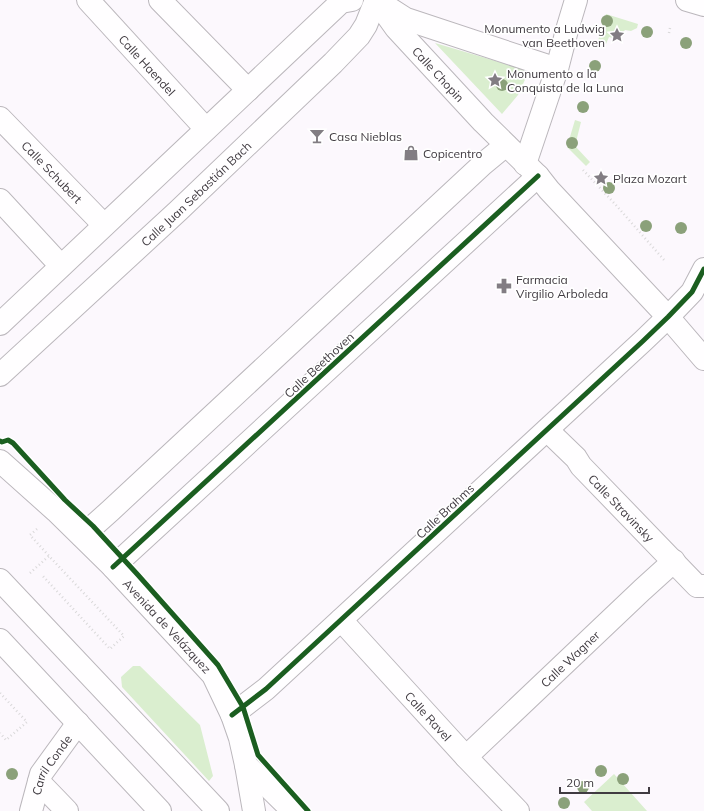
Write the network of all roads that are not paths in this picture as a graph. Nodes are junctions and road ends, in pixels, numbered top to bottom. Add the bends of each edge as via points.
1 (88, 0) edge
2 (160, 0) edge
3 (352, 0) edge
4 (376, 0) edge
5 (576, 0) edge
6 (687, 0) edge
7 (704, 5) edge
8 (557, 69) junction
9 (248, 90) junction
10 (0, 118) edge
11 (206, 130) junction
12 (506, 145) junction
13 (531, 170) junction
14 (0, 200) edge
15 (104, 225) junction
16 (61, 266) junction
17 (704, 269) edge
18 (668, 317) junction
19 (0, 324) edge
20 (704, 359) edge
21 (0, 375) edge
22 (547, 430) junction
23 (0, 461) edge
24 (82, 536) junction
25 (674, 561) junction
26 (113, 568) junction
27 (0, 580) edge
28 (700, 586) edge
29 (341, 620) junction
30 (0, 640) edge
31 (232, 715) junction
32 (78, 723) junction
33 (466, 757) junction
34 (246, 765) junction
35 (39, 782) junction
36 (31, 811) edge
37 (67, 811) edge
38 (160, 811) edge
39 (218, 811) edge
40 (254, 811) edge
41 (293, 811) edge
42 (518, 811) edge

1 - 11 street, Calle Haendel
2 - 9 street
3 - 9 street via 341,2
4 - 8 street via 406,19
4 - 12 street, Calle Chopin via 396,28
4 - 21 street, Calle Juan Sebastián Bach via 359,36 334,63
5 - 8 street
6 - 7 street
8 - 13 street
9 - 11 street
10 - 15 street, Calle Schubert
11 - 15 street
12 - 13 street
12 - 24 street
13 - 18 street
13 - 26 street, Calle Beethoven
14 - 16 street
15 - 16 street
16 - 19 street
17 - 18 street via 692,292
18 - 20 street
18 - 22 street, Calle Brahms
22 - 25 street, Calle Stravinsky
22 - 29 street, Calle Brahms
23 - 24 street, Avenida de Velázquez
24 - 26 street, Avenida de Velázquez
25 - 28 street, Calle Stravinsky
25 - 33 street, Calle Wagner
26 - 31 street, Avenida de Velázquez via 213,675
27 - 39 street
29 - 31 street, Calle Brahms via 266,689
29 - 33 street, Calle Ravel
30 - 32 street
31 - 34 street, Avenida de Velázquez
32 - 35 street, Carril Conde via 41,774
32 - 38 street
33 - 42 street, Calle Ravel
34 - 40 street, Avenida de Velázquez
34 - 41 street
35 - 36 street, Carril Conde
35 - 37 street

